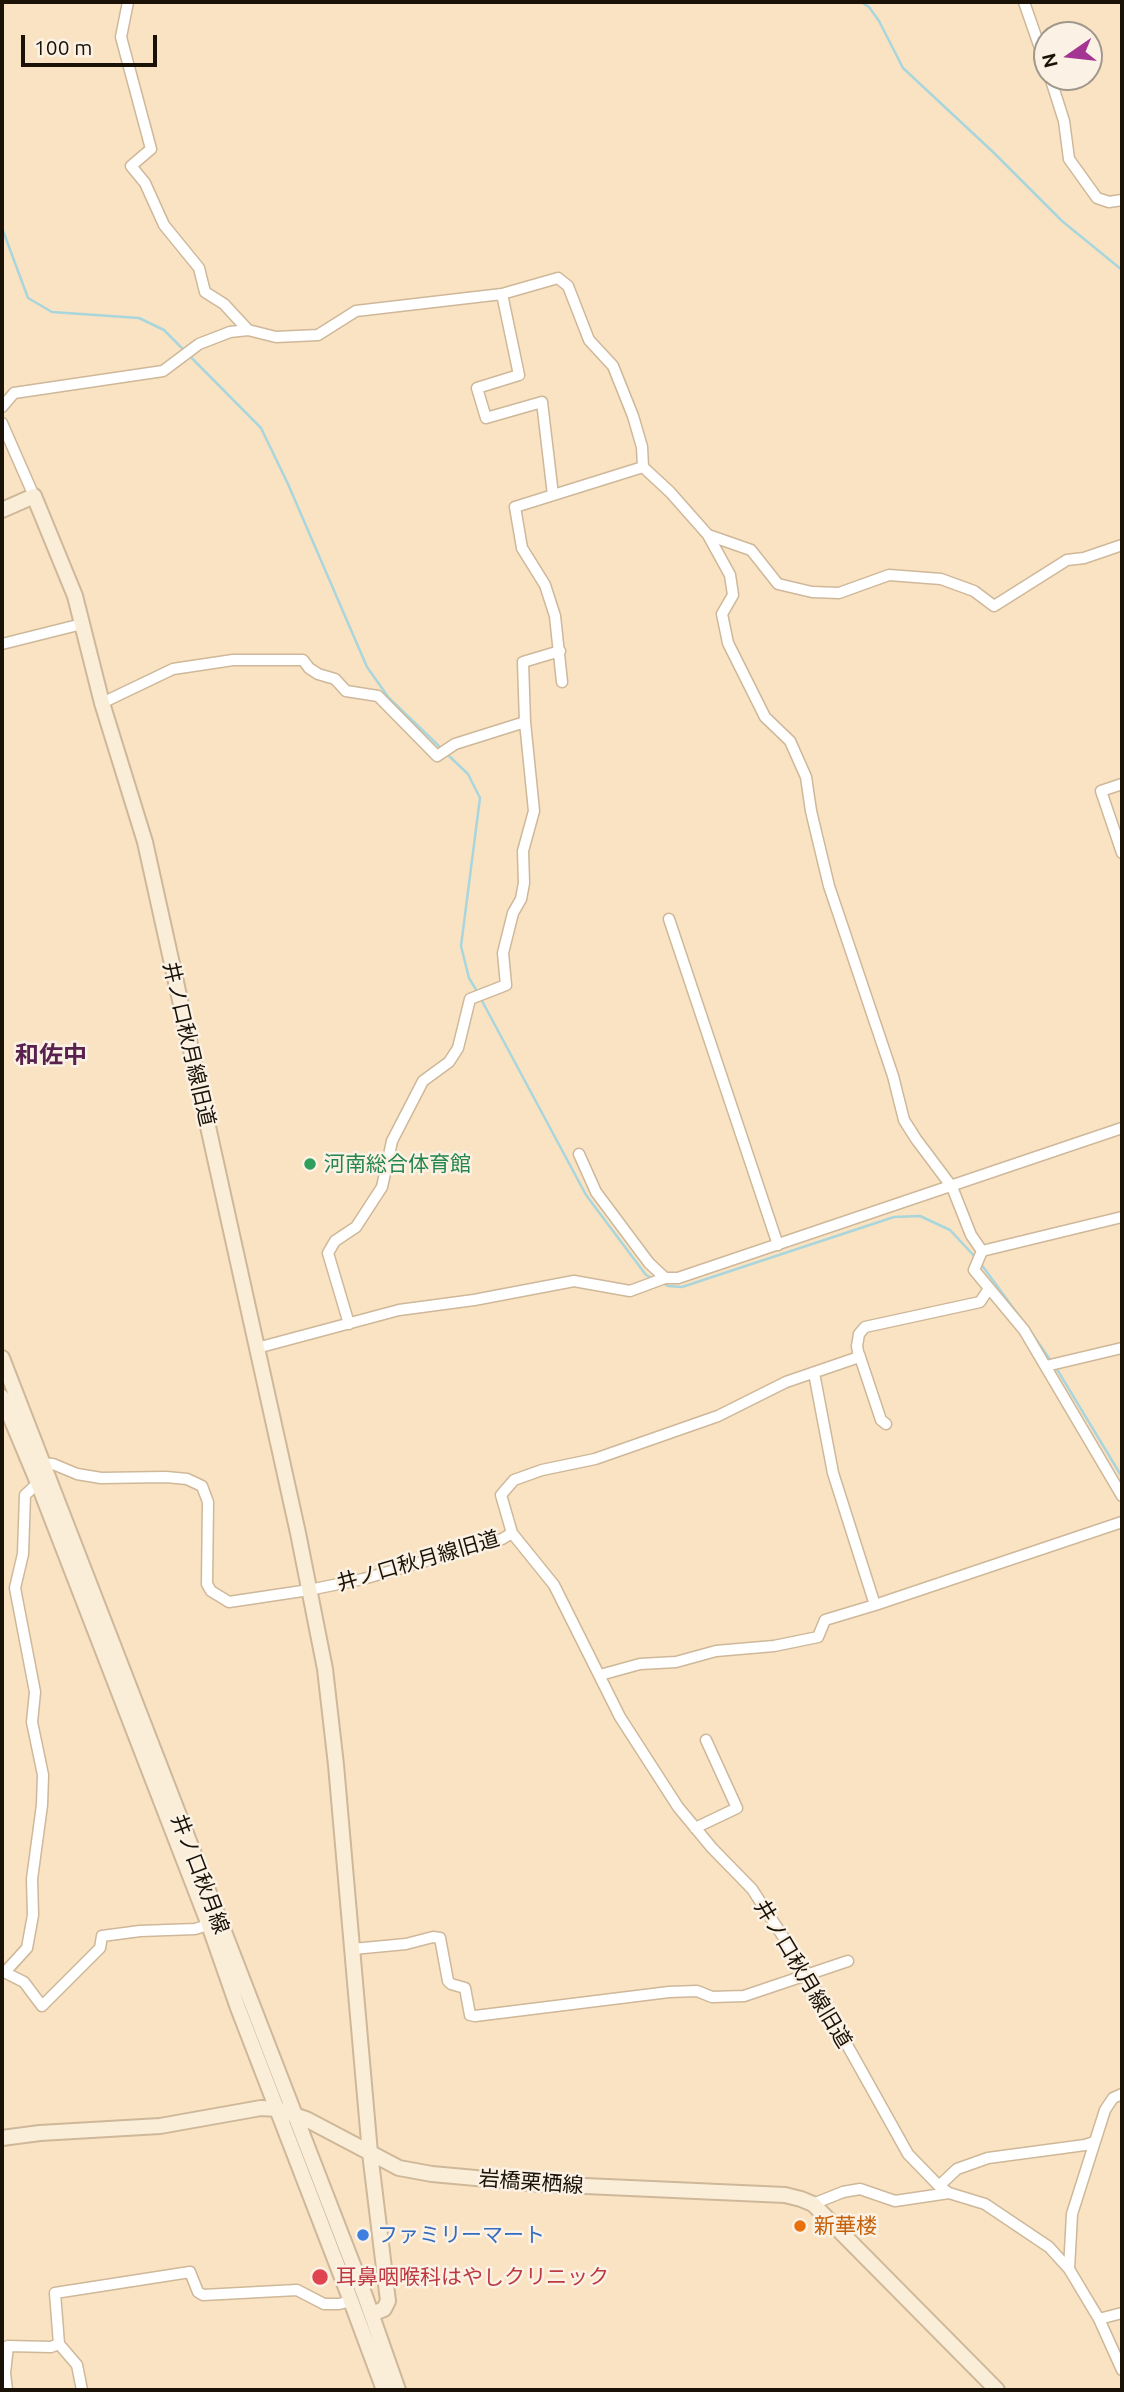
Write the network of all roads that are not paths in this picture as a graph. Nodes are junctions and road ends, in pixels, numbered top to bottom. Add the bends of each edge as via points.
1 (128, 2) edge
2 (1024, 2) edge
3 (1033, 28) edge
4 (1054, 91) edge
5 (1122, 200) edge
6 (502, 294) junction
7 (248, 330) junction
8 (2, 407) edge
9 (2, 424) edge
10 (643, 467) junction
11 (553, 495) junction
12 (34, 496) junction
13 (2, 510) edge
14 (708, 535) junction
15 (1122, 545) edge
16 (82, 624) junction
17 (2, 644) edge
18 (559, 651) junction
19 (562, 682) dead end
20 (102, 703) junction
21 (525, 722) junction
22 (1122, 784) edge
23 (1122, 853) edge
24 (669, 919) dead end
25 (1122, 1128) edge
26 (579, 1154) dead end
27 (953, 1187) junction
28 (1122, 1217) edge
29 (778, 1245) junction
30 (981, 1252) junction
31 (665, 1278) junction
32 (988, 1290) junction
33 (349, 1325) junction
34 (257, 1348) junction
35 (1122, 1348) edge
36 (859, 1354) junction
37 (2, 1358) edge
38 (1046, 1366) junction
39 (814, 1373) junction
40 (2, 1397) edge
41 (886, 1424) dead end
42 (36, 1464) junction
43 (38, 1483) junction
44 (1122, 1496) edge
45 (1122, 1522) edge
46 (512, 1533) junction
47 (309, 1590) junction
48 (875, 1605) junction
49 (600, 1675) junction
50 (706, 1740) dead end
51 (695, 1828) junction
52 (213, 1923) junction
53 (353, 1949) junction
54 (848, 1961) dead end
55 (4, 1971) edge
56 (808, 1975) junction
57 (1122, 2094) edge
58 (277, 2109) junction
59 (293, 2115) junction
60 (2, 2138) edge
61 (1094, 2142) junction
62 (370, 2154) junction
63 (939, 2186) junction
64 (949, 2193) junction
65 (813, 2204) junction
66 (1069, 2269) junction
67 (351, 2301) junction
68 (1122, 2313) edge
69 (372, 2314) junction
70 (1098, 2319) junction
71 (59, 2344) junction
72 (1122, 2370) edge
73 (7, 2390) edge
74 (82, 2390) edge
75 (384, 2390) edge
76 (398, 2390) edge
77 (997, 2390) edge

1 - 7 street via 121,37 151,149 131,166 145,183 164,225 199,268 205,292 224,304
2 - 3 street
4 - 5 street via 1069,159 1097,198
6 - 7 street via 356,311 318,335 276,337
6 - 10 street via 558,278 568,286 589,340 614,366 633,415
6 - 11 street via 519,375 477,388 486,418 542,402
7 - 8 street via 199,345 163,371 13,393
9 - 12 street, 井ノ口秋月線旧道
10 - 11 street
10 - 14 street
11 - 18 street via 515,507 522,548 545,585 555,616
12 - 13 main road
12 - 16 main road, 井ノ口秋月線旧道
14 - 15 street via 751,550 778,584 789,587 839,593 889,575 941,579 974,591 994,607 1067,560
14 - 27 street via 730,575 733,595 722,614 728,643 765,717 790,741 806,777 829,886 904,1119
16 - 17 street
16 - 20 main road, 井ノ口秋月線旧道
18 - 19 street
18 - 21 street via 523,662
20 - 21 street via 173,668 233,660 303,660 346,691 378,696 437,756 455,744
20 - 34 main road, 井ノ口秋月線旧道 via 145,842
21 - 33 street via 534,811 523,851 522,899 513,913 503,953 506,985 470,999 458,1048 449,1062 423,1081 392,1141 382,1187 356,1227 335,1241 328,1254
22 - 23 street via 1101,791
24 - 29 street
25 - 27 street
26 - 31 street via 596,1192
27 - 29 street
27 - 30 street
28 - 30 street
29 - 31 street via 678,1278
30 - 32 street via 974,1270
31 - 33 street via 631,1291 575,1281 399,1310
32 - 36 street via 980,1302 866,1327 859,1334
32 - 38 street via 1024,1330
33 - 34 street
34 - 47 main road, 井ノ口秋月線旧道
35 - 38 street
36 - 39 street
36 - 41 street
37 - 42 main road, 井ノ口秋月線
38 - 44 street
39 - 46 street via 718,1416 514,1480 501,1495
39 - 48 street via 833,1473
40 - 42 main road, 井ノ口秋月線
42 - 43 main road, 井ノ口秋月線
42 - 47 street via 101,1478 187,1479 202,1486 208,1502 207,1584 211,1591 229,1602
42 - 52 main road, 井ノ口秋月線
43 - 52 main road, 井ノ口秋月線
43 - 55 street via 24,1495 23,1554 15,1588 35,1692 32,1722 43,1775 42,1805 26,1948
45 - 48 street
46 - 47 street, 井ノ口秋月線旧道 via 363,1579
46 - 49 street, 井ノ口秋月線旧道 via 554,1586
47 - 53 main road via 325,1669
48 - 49 street via 825,1620 818,1637 640,1664
49 - 51 street, 井ノ口秋月線旧道 via 620,1717
50 - 51 street via 737,1808
51 - 56 street, 井ノ口秋月線旧道 via 752,1889
52 - 55 street via 195,1929 102,1936 100,1948 42,2006 24,1982
52 - 58 main road, 井ノ口秋月線
52 - 59 main road, 井ノ口秋月線
53 - 56 street via 440,1938 448,1980 465,1988 470,2015 475,2016 669,1992 744,1996
53 - 62 main road
54 - 56 street
56 - 63 street, 井ノ口秋月線旧道 via 908,2154
57 - 61 street via 1105,2110
58 - 59 main road, 岩橋栗栖線
58 - 60 main road, 岩橋栗栖線 via 160,2126
58 - 67 main road, 井ノ口秋月線
59 - 62 main road, 岩橋栗栖線
59 - 69 main road, 井ノ口秋月線
61 - 63 street via 988,2158 957,2169
61 - 66 street via 1072,2214
62 - 65 main road, 岩橋栗栖線 via 399,2168 432,2174 541,2184 786,2195
62 - 69 main road via 388,2301 384,2309
63 - 64 street, 井ノ口秋月線旧道
64 - 65 street via 895,2201 860,2189
64 - 66 street, 井ノ口秋月線旧道 via 985,2204 1049,2247
65 - 77 main road, 岩橋栗栖線
66 - 70 street, 井ノ口秋月線旧道
67 - 71 street via 324,2305 297,2290 203,2295 190,2272 55,2293
67 - 75 main road, 井ノ口秋月線
68 - 70 street
69 - 76 main road, 井ノ口秋月線
70 - 72 street, 井ノ口秋月線旧道
71 - 73 street via 8,2347
71 - 74 street via 77,2365

